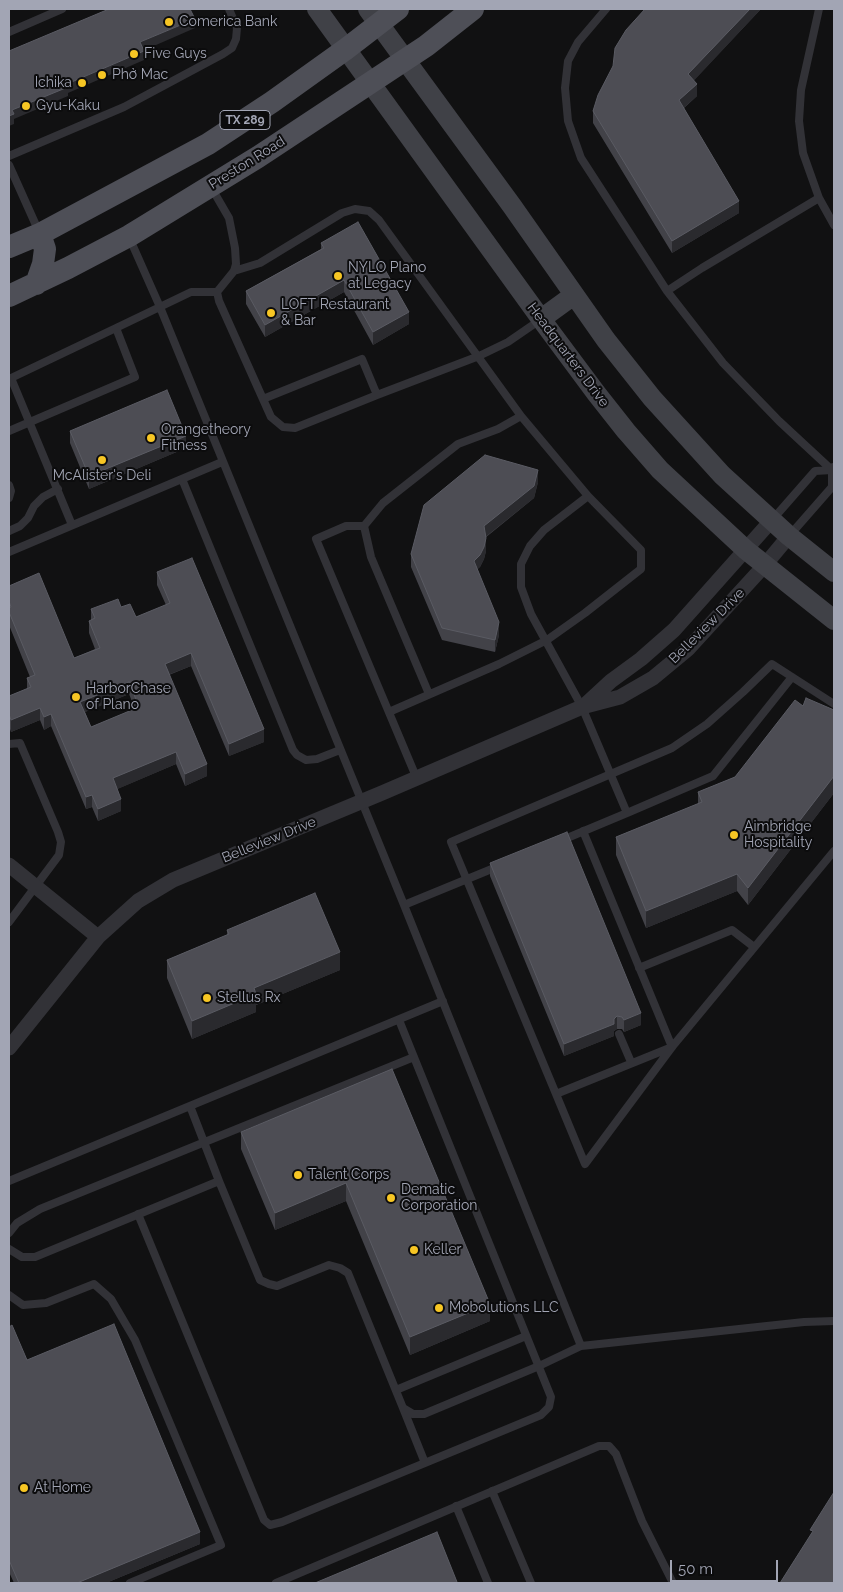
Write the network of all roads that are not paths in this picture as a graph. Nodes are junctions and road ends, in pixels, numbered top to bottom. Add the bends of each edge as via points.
1 (62, 9) edge
2 (229, 9) edge
3 (317, 9) edge
4 (398, 9) edge
5 (473, 9) edge
6 (606, 9) edge
7 (819, 9) edge
8 (374, 17) edge
9 (9, 32) edge
10 (346, 49) junction
11 (404, 60) junction
12 (370, 82) junction
13 (9, 156) edge
14 (9, 164) edge
15 (210, 186) junction
16 (819, 198) junction
17 (834, 225) edge
18 (40, 234) junction
19 (129, 236) junction
20 (9, 248) edge
21 (234, 271) junction
22 (36, 284) junction
23 (667, 291) junction
24 (217, 292) junction
25 (574, 295) junction
26 (9, 296) edge
27 (160, 308) junction
28 (541, 319) junction
29 (116, 328) junction
30 (479, 356) junction
31 (10, 378) edge
32 (377, 395) junction
33 (263, 398) junction
34 (520, 416) junction
35 (30, 422) junction
36 (9, 431) edge
37 (222, 462) junction
38 (833, 469) edge
39 (182, 479) junction
40 (9, 485) edge
41 (58, 489) junction
42 (588, 496) junction
43 (9, 498) edge
44 (771, 521) junction
45 (72, 525) junction
46 (364, 526) junction
47 (9, 530) edge
48 (789, 536) junction
49 (746, 550) junction
50 (9, 552) edge
51 (764, 566) junction
52 (834, 572) edge
53 (834, 620) edge
54 (546, 640) junction
55 (792, 677) junction
56 (429, 694) junction
57 (834, 704) edge
58 (582, 708) junction
59 (389, 712) junction
60 (9, 744) edge
61 (340, 750) junction
62 (611, 775) junction
63 (417, 778) junction
64 (362, 802) junction
65 (627, 813) junction
66 (583, 831) junction
67 (556, 842) edge
68 (834, 851) edge
69 (502, 864) edge
70 (9, 865) edge
71 (467, 879) junction
72 (36, 886) junction
73 (404, 906) junction
74 (9, 922) edge
75 (98, 937) junction
76 (754, 947) junction
77 (640, 968) junction
78 (443, 1001) junction
79 (399, 1020) junction
80 (619, 1034) dead end
81 (672, 1047) junction
82 (9, 1048) edge
83 (414, 1057) junction
84 (632, 1062) junction
85 (556, 1094) junction
86 (190, 1106) junction
87 (204, 1142) junction
88 (219, 1180) junction
89 (9, 1181) edge
90 (138, 1214) junction
91 (9, 1233) edge
92 (9, 1248) edge
93 (9, 1295) edge
94 (834, 1321) edge
95 (526, 1336) junction
96 (580, 1346) junction
97 (539, 1366) junction
98 (396, 1390) junction
99 (403, 1408) junction
100 (425, 1463) junction
101 (492, 1491) junction
102 (456, 1506) junction
103 (130, 1583) edge
104 (276, 1583) edge
105 (488, 1583) edge
106 (531, 1583) edge
107 (673, 1583) edge

1 - 9 lane
2 - 13 lane via 238,28 232,48 124,107
3 - 10 main road, Headquarters Drive
4 - 8 main road, TX 289
5 - 11 main road, Preston Road / TX 289
6 - 23 lane via 578,42 568,61 565,88 568,121 581,158
7 - 16 lane via 801,90 799,122 803,153
8 - 10 main road, TX 289
8 - 11 main road
10 - 12 main road, Headquarters Drive
10 - 18 main road, TX 289 via 208,144
11 - 12 main road, Preston Road / TX 289
11 - 25 main road
12 - 15 main road, Preston Road / TX 289
12 - 28 main road, Headquarters Drive
14 - 18 lane
15 - 19 main road, Preston Road / TX 289
15 - 21 lane via 230,218 235,248
16 - 17 lane
16 - 23 lane
18 - 20 main road, TX 289
18 - 22 main road via 45,249
19 - 22 main road, Preston Road / TX 289
19 - 27 lane
21 - 24 lane
21 - 30 lane via 260,263 342,213 355,209 369,211 379,220
22 - 26 main road, Preston Road / TX 289
23 - 38 lane via 723,362 778,421
24 - 27 lane via 191,292
24 - 33 lane
25 - 28 main road
25 - 44 main road via 652,398 722,475
27 - 29 lane
27 - 37 lane
28 - 30 lane via 508,342
28 - 49 main road, Headquarters Drive via 596,393 660,470
29 - 31 lane
29 - 35 lane via 135,377
30 - 32 lane
30 - 34 lane
31 - 35 lane
32 - 33 lane via 294,428 283,427 271,417
32 - 33 lane via 362,359
34 - 42 lane
34 - 46 lane via 498,429 458,444 383,503
35 - 36 lane
35 - 41 lane
37 - 39 lane
37 - 61 lane
38 - 44 lane via 815,471
38 - 48 lane via 832,487
39 - 45 lane
39 - 61 lane via 293,750 306,760 317,760
40 - 43 lane
41 - 45 lane
41 - 47 lane via 42,497 28,518
42 - 54 lane via 544,530 530,546 521,564 521,587
42 - 54 lane via 641,550 641,569
44 - 48 main road
44 - 49 street, Belleview Drive
45 - 50 lane
46 - 56 lane via 371,557
46 - 59 lane via 346,526 316,539
48 - 51 street, Belleview Drive
48 - 52 main road
49 - 51 main road, Headquarters Drive
49 - 58 street, Belleview Drive via 674,630
51 - 53 main road, Headquarters Drive
51 - 58 street, Belleview Drive via 688,649 653,678 620,697
54 - 56 lane
54 - 58 lane
55 - 57 lane
55 - 62 lane via 772,664 707,724 672,748
55 - 65 lane via 714,776
56 - 59 lane
58 - 62 lane
58 - 63 street, Belleview Drive
59 - 63 lane
60 - 72 lane via 20,743 61,842 59,855
61 - 64 lane
62 - 65 lane
62 - 71 lane via 451,842
63 - 64 street, Belleview Drive
64 - 73 lane
64 - 75 street, Belleview Drive via 173,880 138,901
65 - 66 lane
66 - 67 lane
66 - 77 lane
68 - 76 lane
69 - 71 lane
70 - 72 street
71 - 73 lane
71 - 85 lane
72 - 74 lane
72 - 75 street
73 - 78 lane
75 - 82 street, Belleview Drive
76 - 77 lane via 732,930
76 - 81 lane
77 - 81 lane
78 - 79 lane
78 - 96 lane
79 - 83 lane
79 - 86 lane
80 - 84 lane
81 - 84 lane
81 - 85 lane via 585,1164
83 - 87 lane
83 - 95 lane
84 - 85 lane
86 - 87 lane
86 - 89 lane
87 - 88 lane
87 - 91 lane via 40,1209 17,1223
88 - 90 lane
88 - 98 lane via 260,1280 277,1286 329,1265 348,1273
90 - 92 lane via 36,1257 22,1257
90 - 100 lane via 264,1520 270,1525 282,1522
93 - 103 lane via 23,1305 46,1303 94,1284 111,1299 135,1340 199,1492 221,1546
94 - 96 lane
95 - 97 lane
95 - 98 lane
96 - 97 lane
97 - 99 lane via 424,1414 413,1414
97 - 100 lane via 551,1397 549,1407 541,1415
98 - 99 lane
99 - 100 lane
101 - 102 lane
101 - 106 lane
101 - 107 lane via 599,1446 609,1446 616,1454 642,1521
102 - 104 lane
102 - 105 lane

